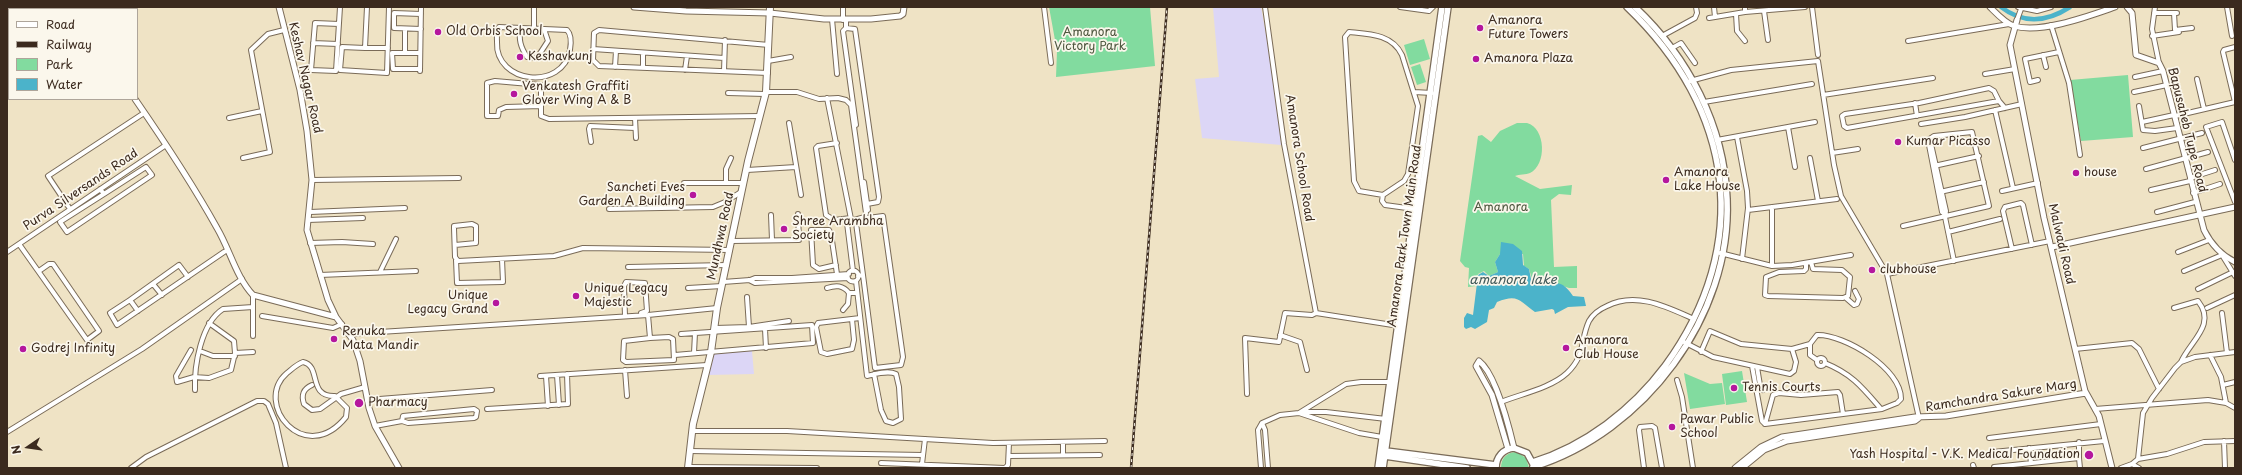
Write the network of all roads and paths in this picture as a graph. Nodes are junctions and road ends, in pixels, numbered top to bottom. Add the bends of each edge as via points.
1 (278, 7) edge
2 (340, 7) edge
3 (368, 7) edge
4 (389, 7) edge
5 (421, 7) edge
6 (534, 7) edge
7 (634, 7) edge
8 (843, 7) edge
9 (904, 7) edge
10 (1044, 7) edge
11 (1265, 7) edge
12 (1400, 7) edge
13 (1433, 7) edge
14 (1442, 7) edge
15 (1448, 7) edge
16 (1627, 7) edge
17 (1635, 7) edge
18 (1696, 7) edge
19 (1714, 7) edge
20 (1745, 7) edge
21 (1805, 7) edge
22 (1812, 7) edge
23 (1990, 7) edge
24 (2051, 7) edge
25 (2115, 7) edge
26 (2128, 7) edge
27 (2155, 7) edge
28 (2227, 7) edge
29 (653, 8) edge
30 (723, 9) edge
31 (770, 10) edge
32 (2019, 10) edge
33 (1764, 11) junction
34 (1745, 12) junction
35 (2154, 13) junction
36 (421, 14) junction
37 (1736, 14) junction
38 (1715, 17) junction
39 (1709, 18) dead end
40 (832, 20) junction
41 (844, 20) junction
42 (2017, 20) joint
43 (339, 24) junction
44 (2012, 25) junction
45 (2051, 25) junction
46 (520, 28) junction
47 (534, 28) junction
48 (846, 28) junction
49 (2192, 28) dead end
50 (405, 29) junction
51 (421, 29) junction
52 (544, 29) junction
53 (284, 30) junction
54 (2179, 32) dead end
55 (1662, 36) junction
56 (2152, 36) junction
57 (2232, 36) dead end
58 (725, 40) junction
59 (1768, 40) dead end
60 (1745, 41) dead end
61 (1908, 41) dead end
62 (313, 43) junction
63 (338, 44) junction
64 (769, 45) junction
65 (365, 48) junction
66 (388, 48) junction
67 (1672, 48) junction
68 (2235, 48) edge
69 (593, 49) junction
70 (616, 51) junction
71 (2059, 52) junction
72 (405, 53) junction
73 (420, 53) junction
74 (644, 53) junction
75 (1818, 55) dead end
76 (2043, 55) junction
77 (687, 56) junction
78 (791, 57) dead end
79 (724, 58) junction
80 (768, 60) junction
81 (1678, 61) junction
82 (1050, 63) dead end
83 (1695, 63) dead end
84 (2159, 63) junction
85 (615, 67) junction
86 (2046, 67) dead end
87 (643, 68) junction
88 (2015, 68) junction
89 (685, 70) junction
90 (724, 71) junction
91 (2163, 71) junction
92 (768, 73) junction
93 (837, 74) dead end
94 (1985, 74) dead end
95 (2135, 77) dead end
96 (1933, 78) dead end
97 (2197, 78) dead end
98 (2038, 80) dead end
99 (1690, 81) junction
100 (1812, 84) dead end
101 (2167, 85) junction
102 (728, 92) dead end
103 (1414, 92) junction
104 (2134, 92) dead end
105 (765, 93) junction
106 (1433, 93) junction
107 (1823, 94) junction
108 (828, 98) junction
109 (136, 100) edge
110 (1998, 101) junction
111 (1704, 102) junction
112 (2235, 102) edge
113 (1915, 103) junction
114 (2022, 104) junction
115 (541, 106) junction
116 (2139, 106) dead end
117 (2005, 108) junction
118 (1995, 110) junction
119 (2204, 110) junction
120 (262, 111) junction
121 (144, 113) junction
122 (760, 116) junction
123 (1917, 116) junction
124 (2175, 116) junction
125 (229, 118) dead end
126 (635, 118) junction
127 (1815, 122) dead end
128 (2142, 122) junction
129 (789, 123) dead end
130 (1921, 124) dead end
131 (1788, 127) junction
132 (635, 128) junction
133 (2177, 128) junction
134 (2202, 133) dead end
135 (1737, 137) junction
136 (636, 138) dead end
137 (2180, 139) junction
138 (1717, 140) junction
139 (591, 142) dead end
140 (837, 143) junction
141 (166, 145) junction
142 (2143, 148) dead end
143 (1858, 149) dead end
144 (2208, 152) dead end
145 (1832, 153) junction
146 (2080, 155) dead end
147 (1978, 156) junction
148 (243, 158) dead end
149 (731, 158) dead end
150 (1810, 158) dead end
151 (2185, 160) junction
152 (2235, 160) edge
153 (1934, 166) junction
154 (796, 167) junction
155 (1795, 167) dead end
156 (2146, 169) dead end
157 (747, 170) junction
158 (2215, 170) dead end
159 (458, 178) dead end
160 (312, 180) junction
161 (2190, 180) junction
162 (726, 182) junction
163 (1984, 182) junction
164 (684, 183) dead end
165 (743, 183) junction
166 (2038, 183) junction
167 (2220, 184) dead end
168 (2013, 188) junction
169 (100, 189) junction
170 (2151, 190) dead end
171 (2002, 191) dead end
172 (741, 192) junction
173 (1940, 192) junction
174 (104, 194) junction
175 (2193, 194) junction
176 (1383, 195) junction
177 (801, 196) dead end
178 (1837, 199) dead end
179 (1818, 201) junction
180 (2195, 202) junction
181 (2235, 202) edge
182 (867, 204) junction
183 (2235, 206) edge
184 (1772, 207) junction
185 (405, 208) dead end
186 (70, 209) junction
187 (609, 209) dead end
188 (1414, 209) junction
189 (1748, 210) junction
190 (310, 212) junction
191 (2157, 212) dead end
192 (798, 214) dead end
193 (770, 215) dead end
194 (1945, 216) junction
195 (2199, 216) junction
196 (363, 218) dead end
197 (851, 218) junction
198 (868, 218) junction
199 (2000, 219) dead end
200 (308, 220) junction
201 (847, 223) dead end
202 (1903, 226) dead end
203 (1948, 232) junction
204 (396, 239) dead end
205 (772, 240) junction
206 (2209, 240) junction
207 (732, 241) junction
208 (2050, 241) junction
209 (310, 243) junction
210 (19, 244) junction
211 (373, 244) dead end
212 (455, 245) junction
213 (2032, 245) junction
214 (2052, 247) junction
215 (2012, 249) junction
216 (228, 250) junction
217 (730, 250) junction
218 (7, 252) edge
219 (1719, 252) junction
220 (2178, 252) dead end
221 (1852, 255) dead end
222 (2222, 255) junction
223 (502, 259) junction
224 (1742, 259) junction
225 (456, 260) junction
226 (1954, 261) junction
227 (1811, 262) junction
228 (2235, 262) edge
229 (1806, 263) junction
230 (727, 265) junction
231 (836, 265) junction
232 (1772, 266) junction
233 (628, 267) dead end
234 (2184, 270) dead end
235 (39, 271) junction
236 (416, 271) dead end
237 (380, 272) junction
238 (837, 274) junction
239 (850, 274) junction
240 (1887, 274) junction
241 (2234, 274) edge
242 (320, 275) junction
243 (861, 276) junction
244 (188, 277) junction
245 (242, 279) junction
246 (750, 280) junction
247 (856, 281) junction
248 (153, 284) junction
249 (722, 284) junction
250 (688, 288) dead end
251 (827, 288) dead end
252 (2198, 289) dead end
253 (1855, 291) dead end
254 (857, 292) junction
255 (849, 294) junction
256 (162, 295) junction
257 (2235, 295) edge
258 (253, 296) junction
259 (747, 297) dead end
260 (1846, 298) junction
261 (130, 300) junction
262 (253, 307) junction
263 (717, 308) junction
264 (2174, 308) dead end
265 (2207, 308) dead end
266 (843, 310) dead end
267 (138, 311) junction
268 (1316, 313) junction
269 (2222, 313) dead end
270 (625, 315) junction
271 (648, 315) junction
272 (262, 316) dead end
273 (336, 317) junction
274 (852, 318) junction
275 (860, 318) junction
276 (1694, 319) junction
277 (789, 321) dead end
278 (210, 323) junction
279 (342, 324) junction
280 (749, 326) junction
281 (1400, 326) junction
282 (765, 329) junction
283 (714, 330) junction
284 (694, 333) junction
285 (348, 334) junction
286 (681, 334) dead end
287 (1280, 335) junction
288 (253, 336) dead end
289 (650, 338) junction
290 (1684, 342) junction
291 (1810, 344) junction
292 (766, 348) junction
293 (1792, 349) junction
294 (2075, 349) junction
295 (191, 350) dead end
296 (200, 351) junction
297 (253, 352) dead end
298 (711, 352) junction
299 (1701, 352) junction
300 (2235, 352) edge
301 (694, 353) junction
302 (2227, 353) junction
303 (235, 355) junction
304 (675, 355) junction
305 (2210, 355) junction
306 (2181, 362) junction
307 (707, 365) junction
308 (1754, 367) junction
309 (625, 370) junction
310 (1307, 370) dead end
311 (567, 374) junction
312 (874, 374) junction
313 (557, 375) junction
314 (540, 376) dead end
315 (546, 376) junction
316 (194, 377) junction
317 (1677, 380) dead end
318 (1390, 382) junction
319 (2235, 382) edge
320 (312, 385) dead end
321 (2223, 385) junction
322 (366, 387) junction
323 (2159, 389) junction
324 (194, 390) dead end
325 (492, 390) dead end
326 (1763, 390) dead end
327 (2086, 393) junction
328 (1248, 394) dead end
329 (335, 396) junction
330 (627, 396) dead end
331 (367, 400) junction
332 (1501, 402) junction
333 (2226, 403) junction
334 (559, 405) junction
335 (548, 406) junction
336 (2147, 406) junction
337 (2235, 408) edge
338 (487, 409) dead end
339 (1881, 409) junction
340 (2095, 409) junction
341 (1299, 413) junction
342 (1843, 414) junction
343 (1919, 418) junction
344 (1387, 419) junction
345 (402, 421) junction
346 (1262, 422) junction
347 (1765, 424) junction
348 (2101, 424) junction
349 (375, 426) junction
350 (692, 431) junction
351 (7, 432) edge
352 (1382, 437) junction
353 (1989, 438) dead end
354 (925, 439) junction
355 (1105, 441) dead end
356 (2104, 441) junction
357 (2224, 441) junction
358 (2235, 441) edge
359 (1063, 442) junction
360 (2079, 442) junction
361 (1009, 443) junction
362 (1511, 448) junction
363 (2029, 448) junction
364 (690, 451) junction
365 (1993, 452) dead end
366 (1385, 454) junction
367 (923, 455) junction
368 (1063, 455) junction
369 (1100, 455) dead end
370 (1009, 456) junction
371 (1751, 458) junction
372 (2079, 458) junction
373 (2138, 459) junction
374 (881, 463) dead end
375 (2031, 463) junction
376 (922, 464) junction
377 (2132, 464) junction
378 (1496, 466) edge
379 (1533, 466) edge
380 (688, 467) edge
381 (1451, 467) edge
382 (1994, 467) dead end
383 (131, 468) edge
384 (286, 468) edge
385 (399, 468) edge
386 (818, 468) edge
387 (1261, 468) edge
388 (1268, 468) edge
389 (1378, 468) edge
390 (1383, 468) edge
391 (1467, 468) edge
392 (1644, 468) edge
393 (1662, 468) edge
394 (1693, 468) edge
395 (1735, 468) edge
396 (1742, 468) edge
397 (2080, 468) edge
398 (2112, 468) edge
399 (2121, 468) edge
400 (2139, 468) edge
401 (2225, 468) edge

1 - 53 street, Keshav Nagar Road
2 - 43 street
3 - 65 street
4 - 66 street
5 - 36 street
6 - 47 street
7 - 29 street
8 - 41 street
9 - 41 street via 900,16
10 - 82 street
11 - 268 street, Amanora School Road via 1284,144
12 - 13 street via 1429,11
14 - 106 main road, Amanora Park Town Main Road
15 - 106 main road, Amanora Park Town Main Road
16 - 81 main road
17 - 55 main road
18 - 55 street via 1695,18
19 - 38 street
20 - 34 street
21 - 33 street
22 - 75 street
23 - 44 street
24 - 32 street via 2037,11
25 - 45 street
26 - 84 street, Bapusaheb Tupe Road via 2134,20 2136,55
27 - 35 street
28 - 57 street
29 - 30 street
30 - 31 street
31 - 40 street
31 - 64 main road, Mundhwa Road
32 - 42 street
33 - 34 street
33 - 59 street
34 - 37 street
35 - 49 street via 2176,13 2175,30
35 - 56 street
36 - 50 street via 394,13 394,28
36 - 51 street
37 - 38 street
37 - 60 street via 1738,31
38 - 39 street
40 - 41 street
40 - 93 street
41 - 48 street
42 - 44 street, Malwadi Road
43 - 62 street via 315,23
43 - 63 street
44 - 45 street via 2029,28
44 - 61 street
44 - 88 street, Malwadi Road via 2010,45
45 - 71 street
46 - 47 street
46 - 52 street via 519,40 524,52 527,57 537,58 548,41
46 - 52 street via 499,27 497,48 507,68 511,72 525,76 551,76 569,56 569,31
47 - 52 street
48 - 182 street via 843,31
48 - 182 street via 854,29 879,197 878,202
50 - 51 street
50 - 72 street
51 - 73 street
53 - 120 street via 268,34 251,50
53 - 160 street, Keshav Nagar Road via 307,131
54 - 56 street
55 - 67 main road
56 - 84 street
58 - 64 street
58 - 69 street via 599,30 594,33
58 - 79 street
62 - 63 street
62 - 63 street via 312,70 336,71
64 - 80 main road, Mundhwa Road
65 - 66 street
65 - 66 street via 342,47 340,70 387,73
67 - 81 main road
67 - 83 street via 1680,42
68 - 112 street via 2223,52
69 - 70 street
69 - 85 street via 596,66
70 - 74 street
70 - 85 street
71 - 76 street
71 - 146 street via 2069,83
72 - 73 street
72 - 73 street via 392,53 392,69 420,70
74 - 77 street
74 - 87 street
76 - 86 street
76 - 98 street via 2025,59 2030,82
77 - 79 street
77 - 89 street
78 - 80 street
79 - 90 street
80 - 92 main road, Mundhwa Road
81 - 99 main road
84 - 91 street, Bapusaheb Tupe Road
85 - 87 street
87 - 89 street
88 - 94 street
88 - 114 street, Malwadi Road
89 - 90 street
90 - 92 street
91 - 95 street
91 - 101 street, Bapusaheb Tupe Road
92 - 105 main road, Mundhwa Road
96 - 107 street
97 - 119 street
99 - 107 street via 1731,70 1818,61
99 - 111 main road
99 - 219 main road via 1709,131 1720,180 1722,216
100 - 111 street
101 - 104 street
101 - 124 street, Bapusaheb Tupe Road
102 - 105 street
103 - 106 street
103 - 176 street via 1418,110 1408,174 1404,181
103 - 176 street via 1402,55 1397,48 1378,35 1349,32 1346,34 1354,181 1359,191
105 - 108 street via 797,92 813,98
105 - 122 main road, Mundhwa Road
106 - 188 main road, Amanora Park Town Main Road
106 - 281 main road, Amanora Park Town Main Road
107 - 145 street
108 - 140 street
108 - 197 street via 846,100 850,106 866,213 865,217 854,220
109 - 121 street
110 - 113 street via 1994,91 1989,88
110 - 117 street
110 - 123 street
111 - 138 main road
112 - 119 street
113 - 123 street
113 - 123 street via 1844,114 1844,126 1848,128
114 - 117 street
114 - 166 street, Malwadi Road
115 - 115 street via 540,84 495,81 487,83 487,116 498,116 499,110 506,107
115 - 126 street via 541,116 549,119
116 - 128 street
117 - 118 street
118 - 130 street
118 - 168 street
119 - 124 street
120 - 125 street
120 - 148 street via 270,152
121 - 141 street
121 - 186 street via 48,176
122 - 126 street
122 - 157 main road, Mundhwa Road
124 - 128 street
124 - 133 street, Bapusaheb Tupe Road
126 - 132 street
127 - 131 street
128 - 133 street via 2143,130 2156,132
129 - 154 street
131 - 135 street
131 - 155 street
132 - 136 street
132 - 139 street via 590,126 588,129
133 - 137 street, Bapusaheb Tupe Road
134 - 137 street
135 - 138 street
135 - 189 street via 1748,191
137 - 142 street
137 - 151 street, Bapusaheb Tupe Road
138 - 219 main road via 1727,198 1727,216
140 - 197 street
140 - 197 street via 816,148 826,215 834,220
141 - 169 street, Purva Silversands Road
141 - 216 street via 197,192
143 - 145 street
144 - 151 street
145 - 240 street via 1843,201
147 - 153 street
147 - 153 street via 1970,131 1934,136 1928,140
147 - 163 street
149 - 162 street via 726,169
150 - 179 street
151 - 156 street
151 - 161 street, Bapusaheb Tupe Road
152 - 181 street via 2222,122 2206,127
153 - 173 street
154 - 157 street
154 - 177 street
157 - 165 main road, Mundhwa Road
158 - 161 street
159 - 160 street
160 - 190 street, Keshav Nagar Road
161 - 170 street
161 - 175 street, Bapusaheb Tupe Road
162 - 164 street
162 - 165 street
163 - 173 street
163 - 194 street via 1988,207
165 - 172 main road, Mundhwa Road
166 - 168 street
166 - 208 street, Malwadi Road
167 - 175 street
168 - 171 street
169 - 174 street
169 - 186 street, Purva Silversands Road
172 - 187 street via 713,207
172 - 207 main road, Mundhwa Road
173 - 194 street via 1942,212
174 - 174 street via 60,222 67,232 152,175 146,167
175 - 180 street, Bapusaheb Tupe Road
176 - 188 street via 1382,201 1385,205
178 - 179 street
179 - 184 street
180 - 191 street
180 - 195 street, Bapusaheb Tupe Road
182 - 198 street
183 - 195 street
184 - 189 street
184 - 232 street
185 - 190 street
186 - 210 street, Purva Silversands Road
188 - 281 main road, Amanora Park Town Main Road
189 - 224 street
190 - 200 street, Keshav Nagar Road
192 - 205 street via 800,240
193 - 205 street
194 - 202 street
194 - 203 street
195 - 206 street, Bapusaheb Tupe Road
195 - 214 street
196 - 200 street
198 - 243 street via 856,223
198 - 243 street via 883,216 901,365 875,368
199 - 203 street
200 - 209 street, Keshav Nagar Road
201 - 239 street
203 - 226 street
204 - 237 street
205 - 207 street
206 - 220 street
206 - 222 street, Bapusaheb Tupe Road
207 - 217 main road, Mundhwa Road
208 - 213 street
208 - 214 street, Malwadi Road
209 - 211 street
209 - 242 street, Keshav Nagar Road
210 - 218 street, Purva Silversands Road
210 - 235 street
212 - 212 street via 454,226 475,225 476,243
212 - 225 street
213 - 215 street
213 - 215 street via 2022,205 2005,206 2003,211
214 - 294 street, Malwadi Road
215 - 226 street
216 - 244 street
216 - 245 street
217 - 223 street via 583,248 554,256
217 - 230 main road, Mundhwa Road
219 - 224 street
219 - 276 main road
219 - 290 main road via 1710,296
221 - 227 street
222 - 228 street, Bapusaheb Tupe Road
222 - 234 street
222 - 241 street
223 - 225 street
223 - 225 street via 503,282 457,283
224 - 232 street
226 - 240 street
227 - 229 street
227 - 260 street via 1813,269 1842,270 1850,277 1849,293
229 - 232 street
229 - 260 street via 1806,270 1778,272 1766,277 1765,295
230 - 233 street
230 - 249 main road, Mundhwa Road
231 - 231 street via 829,230 811,230 813,265 819,269
231 - 238 street
235 - 235 street via 87,340 99,331 53,264
236 - 237 street
237 - 242 street
238 - 239 street
238 - 246 street
239 - 243 street
239 - 246 street via 755,283
239 - 247 street via 850,281
240 - 343 street
241 - 252 street
242 - 273 street, Keshav Nagar Road
243 - 247 street
244 - 248 street via 179,265
244 - 256 street
245 - 258 street
245 - 351 street via 142,348
246 - 249 street
247 - 254 street
248 - 256 street
248 - 261 street
249 - 250 street
249 - 263 main road, Mundhwa Road
251 - 255 street via 838,286 845,288
253 - 260 street via 1859,299 1858,304 1854,306
254 - 255 street
254 - 275 street
255 - 266 street via 848,304
256 - 267 street
257 - 265 street
258 - 262 street
258 - 273 street
259 - 280 street
261 - 267 street
261 - 267 street via 110,313 117,325
262 - 278 street via 222,309
262 - 288 street
263 - 271 street
263 - 283 main road, Mundhwa Road
264 - 306 street via 2198,301 2206,317 2205,325
268 - 281 street
268 - 287 street via 1285,313
269 - 302 street
270 - 270 street via 624,283 645,282 647,311
270 - 271 street
270 - 285 street
271 - 289 street
272 - 279 street via 333,328
273 - 279 street, Keshav Nagar Road
274 - 274 street via 818,323 816,327 821,352 827,354 852,349
274 - 275 street
275 - 312 street via 867,376
276 - 290 main road
276 - 332 street via 1644,300 1614,302 1598,310 1589,321 1582,352 1568,372 1554,383
277 - 280 street
278 - 296 street
278 - 303 street via 233,339
279 - 285 street, Keshav Nagar Road
280 - 283 street
281 - 318 main road, Amanora Park Town Main Road
281 - 344 main road, Amanora Park Town Main Road
282 - 283 street
282 - 292 street
282 - 292 street via 812,326 813,344
283 - 284 street
283 - 298 main road, Mundhwa Road
284 - 286 street
284 - 301 street
285 - 322 street, Keshav Nagar Road via 360,361
287 - 310 street via 1300,342
287 - 328 street via 1279,342 1245,338
289 - 304 street via 671,337 675,341
289 - 304 street via 624,342 623,360 672,361
290 - 299 street
290 - 379 main road via 1646,389 1616,416 1576,444
291 - 293 street
291 - 339 street via 1810,355 1817,360 1822,358 1825,363 1847,372
291 - 339 street via 1817,335 1823,334 1838,338 1879,362 1895,381 1901,394 1901,400 1897,404
292 - 298 street
293 - 299 street via 1742,344 1710,331
293 - 308 street via 1796,362 1794,371 1790,374
294 - 323 street via 2132,343 2139,349
294 - 327 street, Malwadi Road
295 - 316 street via 176,380 178,382
296 - 303 street via 214,356
296 - 316 street
297 - 303 street
298 - 301 street
298 - 307 main road, Mundhwa Road
299 - 308 street
300 - 302 street
301 - 304 street
302 - 305 street
303 - 316 street via 232,367 228,371 209,378
305 - 306 street
305 - 321 street
306 - 323 street
307 - 309 street
307 - 350 main road, Mundhwa Road
308 - 326 street
308 - 347 street via 1762,421
309 - 311 street
309 - 330 street
311 - 313 street
311 - 334 street via 569,402
312 - 312 street via 896,374 902,409 901,420 893,423 886,421 881,410
313 - 315 street
313 - 334 street
314 - 315 street
315 - 335 street
316 - 324 street
317 - 394 street
318 - 341 street via 1346,384
318 - 344 main road, Amanora Park Town Main Road
319 - 321 street
320 - 329 street via 305,390 302,398 309,409 320,409
321 - 333 street
322 - 329 street
322 - 331 street, Keshav Nagar Road
323 - 336 street
325 - 331 street
327 - 340 street, Malwadi Road
327 - 343 street, Ramchandra Sakure Marg via 1948,416
329 - 329 street via 346,405 346,417 331,432 312,436 295,432 283,421 278,410 276,394 278,383 283,376 303,362 311,368 320,392 326,396
331 - 349 street, Keshav Nagar Road
332 - 362 street
332 - 362 street via 1486,371 1481,363 1477,362
333 - 336 street via 2208,400
333 - 337 street
334 - 335 street
335 - 338 street
336 - 340 street
336 - 373 street via 2143,414
339 - 342 street
340 - 348 street, Malwadi Road
341 - 344 street via 1326,412
341 - 346 street via 1280,415
341 - 352 street via 1359,433
342 - 347 street
342 - 347 street via 1838,392 1801,395 1778,393 1770,399
343 - 371 street, Ramchandra Sakure Marg via 1782,437 1761,447
344 - 352 main road, Amanora Park Town Main Road
344 - 366 main road, Amanora Park Town Main Road
345 - 345 street via 408,423 474,418 477,411 474,409 413,414 403,416
345 - 349 street
346 - 387 street via 1258,430
346 - 388 street
348 - 353 street
348 - 356 street, Malwadi Road
349 - 385 street, Keshav Nagar Road
350 - 354 street via 787,431
350 - 364 main road, Mundhwa Road
352 - 389 main road, Amanora Park Town Main Road
354 - 361 street
354 - 367 street
355 - 359 street
356 - 360 street
356 - 398 street, Malwadi Road
357 - 358 street
357 - 373 street via 2204,442 2167,454
357 - 401 street
359 - 361 street
359 - 368 street
360 - 363 street
360 - 372 street
361 - 370 street
362 - 378 main road via 1499,457
362 - 379 main road via 1524,451
363 - 365 street
363 - 375 street
364 - 367 street
364 - 380 main road, Mundhwa Road
366 - 378 main road
366 - 381 main road
366 - 390 main road, Amanora Park Town Main Road
367 - 376 street
368 - 369 street
368 - 370 street
370 - 376 street via 1005,468
371 - 395 street, Ramchandra Sakure Marg
371 - 396 street, Ramchandra Sakure Marg
372 - 375 street
372 - 397 street
373 - 377 street
374 - 376 street
375 - 382 street
377 - 399 street
377 - 400 street
380 - 386 street
381 - 391 main road
383 - 384 street via 146,457 257,401 264,401 272,410
392 - 393 street via 1639,430 1640,427 1652,426 1655,428

